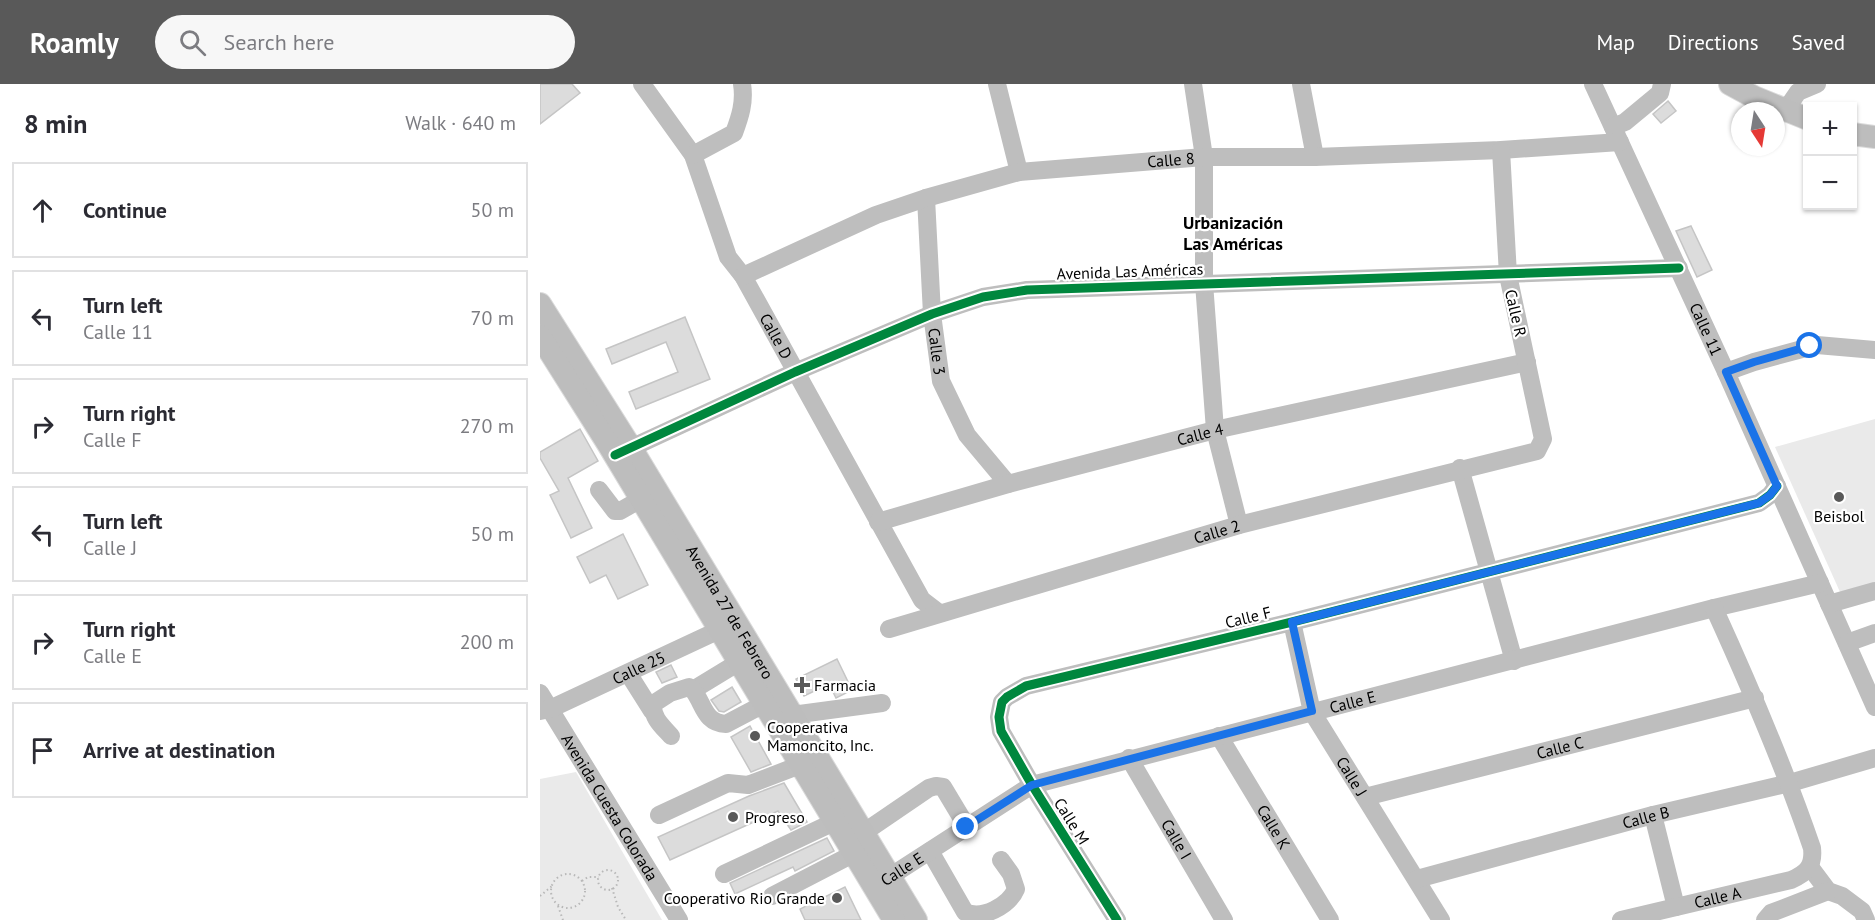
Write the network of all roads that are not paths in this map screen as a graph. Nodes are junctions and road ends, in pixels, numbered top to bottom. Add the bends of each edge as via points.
1 (642, 84) edge
2 (742, 84) edge
3 (997, 84) edge
4 (1193, 84) edge
5 (1301, 84) edge
6 (1593, 84) edge
7 (1662, 84) edge
8 (1730, 84) edge
9 (1817, 84) edge
10 (1757, 90) edge
11 (1773, 102) edge
12 (1785, 111) joint
13 (1803, 117) edge
14 (1617, 134) junction
15 (1857, 135) edge
16 (1875, 137) edge
17 (1501, 150) junction
18 (693, 155) junction
19 (1315, 157) junction
20 (1204, 158) junction
21 (1019, 172) junction
22 (926, 198) junction
23 (1679, 268) junction
24 (1508, 275) junction
25 (743, 276) junction
26 (1204, 283) junction
27 (540, 304) edge
28 (932, 314) junction
29 (540, 336) edge
30 (1875, 351) edge
31 (1527, 362) junction
32 (795, 372) junction
33 (1726, 372) junction
34 (1215, 430) junction
35 (1543, 439) joint
36 (623, 452) junction
37 (1460, 468) junction
38 (1008, 484) junction
39 (1777, 486) junction
40 (599, 490) dead end
41 (641, 499) junction
42 (878, 522) junction
43 (1239, 525) junction
44 (1488, 572) junction
45 (1820, 583) junction
46 (1875, 591) edge
47 (1829, 604) junction
48 (1714, 608) junction
49 (939, 613) junction
50 (1292, 622) junction
51 (728, 626) junction
52 (889, 628) dead end
53 (1875, 633) edge
54 (1847, 644) junction
55 (1514, 661) junction
56 (739, 662) junction
57 (628, 673) junction
58 (693, 690) junction
59 (540, 693) edge
60 (1755, 698) junction
61 (1002, 702) joint
62 (882, 703) dead end
63 (764, 704) junction
64 (1875, 707) edge
65 (545, 710) edge
66 (652, 711) junction
67 (1312, 711) junction
68 (792, 715) junction
69 (672, 736) dead end
70 (1219, 736) junction
71 (1129, 758) junction
72 (1875, 758) edge
73 (800, 765) junction
74 (1790, 783) junction
75 (1032, 785) junction
76 (1365, 798) junction
77 (659, 815) dead end
78 (1653, 815) junction
79 (834, 822) junction
80 (966, 827) junction
81 (863, 833) junction
82 (930, 850) junction
83 (853, 854) junction
84 (1001, 860) dead end
85 (1810, 867) junction
86 (724, 874) dead end
87 (1417, 879) junction
88 (881, 882) junction
89 (1828, 891) junction
90 (772, 896) dead end
91 (1676, 907) junction
92 (679, 920) edge
93 (894, 920) edge
94 (916, 920) edge
95 (1117, 920) edge
96 (1224, 920) edge
97 (1330, 920) edge
98 (1441, 920) edge
99 (1621, 920) edge
100 (1765, 920) edge
101 (1866, 920) edge

1 - 18 street, Calle D
2 - 18 street via 741,116 734,134
3 - 21 street
4 - 20 street
5 - 19 street
6 - 14 street, Calle 11
7 - 14 street via 1660,93 1625,122
8 - 10 main road
9 - 12 street via 1798,92
10 - 11 main road
12 - 13 main road
14 - 17 street, Calle 8
14 - 23 street, Calle 11
15 - 16 main road
17 - 19 street, Calle 8
17 - 24 street, Calle R
18 - 25 street, Calle D via 728,257
19 - 20 street, Calle 8
20 - 21 street, Calle 8
20 - 26 street
21 - 22 street, Calle 8
22 - 25 street, Calle 8 via 876,215
22 - 28 street, Calle 3
23 - 24 street, Avenida Las Américas
23 - 33 street, Calle 11
24 - 26 street, Avenida Las Américas
24 - 31 street, Calle R
25 - 32 street, Calle D
26 - 28 street, Avenida Las Américas via 1027,290 983,297
26 - 34 street
27 - 36 main road, Avenida 27 de Febrero
28 - 32 street, Avenida Las Américas
28 - 38 street, Calle 3 via 941,381 966,435
29 - 36 main road, Avenida 27 de Febrero
30 - 33 street via 1817,345
31 - 34 street, Calle 4
31 - 35 street, Calle R
32 - 36 street, Avenida Las Américas
32 - 42 street, Calle D
33 - 39 street, Calle 11
34 - 38 street, Calle 4
34 - 43 street
35 - 37 street, Calle 2 via 1537,451
36 - 41 main road, Avenida 27 de Febrero
36 - 51 main road, Avenida 27 de Febrero
37 - 43 street, Calle 2
37 - 44 street
38 - 42 street, Calle 4
39 - 44 street, Calle F via 1759,503
39 - 45 street, Calle 11
40 - 41 street via 615,511
41 - 51 main road, Avenida 27 de Febrero
42 - 49 street, Calle D via 922,600
43 - 49 street, Calle 2
44 - 50 street, Calle F
44 - 55 street
45 - 47 street, Calle 11
45 - 48 street, Calle E
46 - 47 street
47 - 54 street, Calle 11
48 - 55 street, Calle E
48 - 60 street
49 - 52 street, Calle 2
50 - 61 street, Calle F via 1026,687
50 - 67 street, Calle J
51 - 56 main road, Avenida 27 de Febrero
51 - 57 street, Calle 25
51 - 68 main road, Avenida 27 de Febrero
53 - 54 street
54 - 64 street, Calle 11
55 - 67 street, Calle E
56 - 58 street
56 - 63 main road, Avenida 27 de Febrero
57 - 65 street, Calle 25
57 - 66 street
58 - 63 street via 710,720 720,724
58 - 66 street via 683,687 670,693 653,704
59 - 65 street, Avenida Cuesta Colorada
60 - 74 street
60 - 76 street, Calle C
61 - 75 street, Calle M via 1001,731
62 - 68 street
63 - 73 main road, Avenida 27 de Febrero
65 - 92 street, Avenida Cuesta Colorada
66 - 69 street
67 - 70 street, Calle E
67 - 76 street, Calle J
68 - 81 main road, Avenida 27 de Febrero
70 - 71 street, Calle E
70 - 97 street, Calle K
71 - 75 street, Calle E
71 - 96 street, Calle I
72 - 74 street, Calle B
73 - 77 street via 748,785 728,783
73 - 79 main road, Avenida 27 de Febrero
74 - 78 street, Calle B
74 - 85 street via 1812,848
75 - 80 street, Calle E
75 - 95 street, Calle M
76 - 87 street, Calle J
78 - 87 street, Calle B
78 - 91 street
79 - 83 main road, Avenida 27 de Febrero
79 - 86 street
80 - 81 street via 943,788 936,786
80 - 82 street, Calle E
81 - 88 main road, Avenida 27 de Febrero
82 - 84 street via 965,912 979,916 1012,898 1016,889
82 - 88 street, Calle E
83 - 88 main road, Avenida 27 de Febrero
83 - 90 street
85 - 89 street
85 - 91 street, Calle A via 1791,880
87 - 98 street, Calle J
88 - 93 main road, Avenida 27 de Febrero
88 - 94 main road, Avenida 27 de Febrero
89 - 100 street via 1771,913
89 - 101 street via 1862,910
91 - 99 street, Calle A

